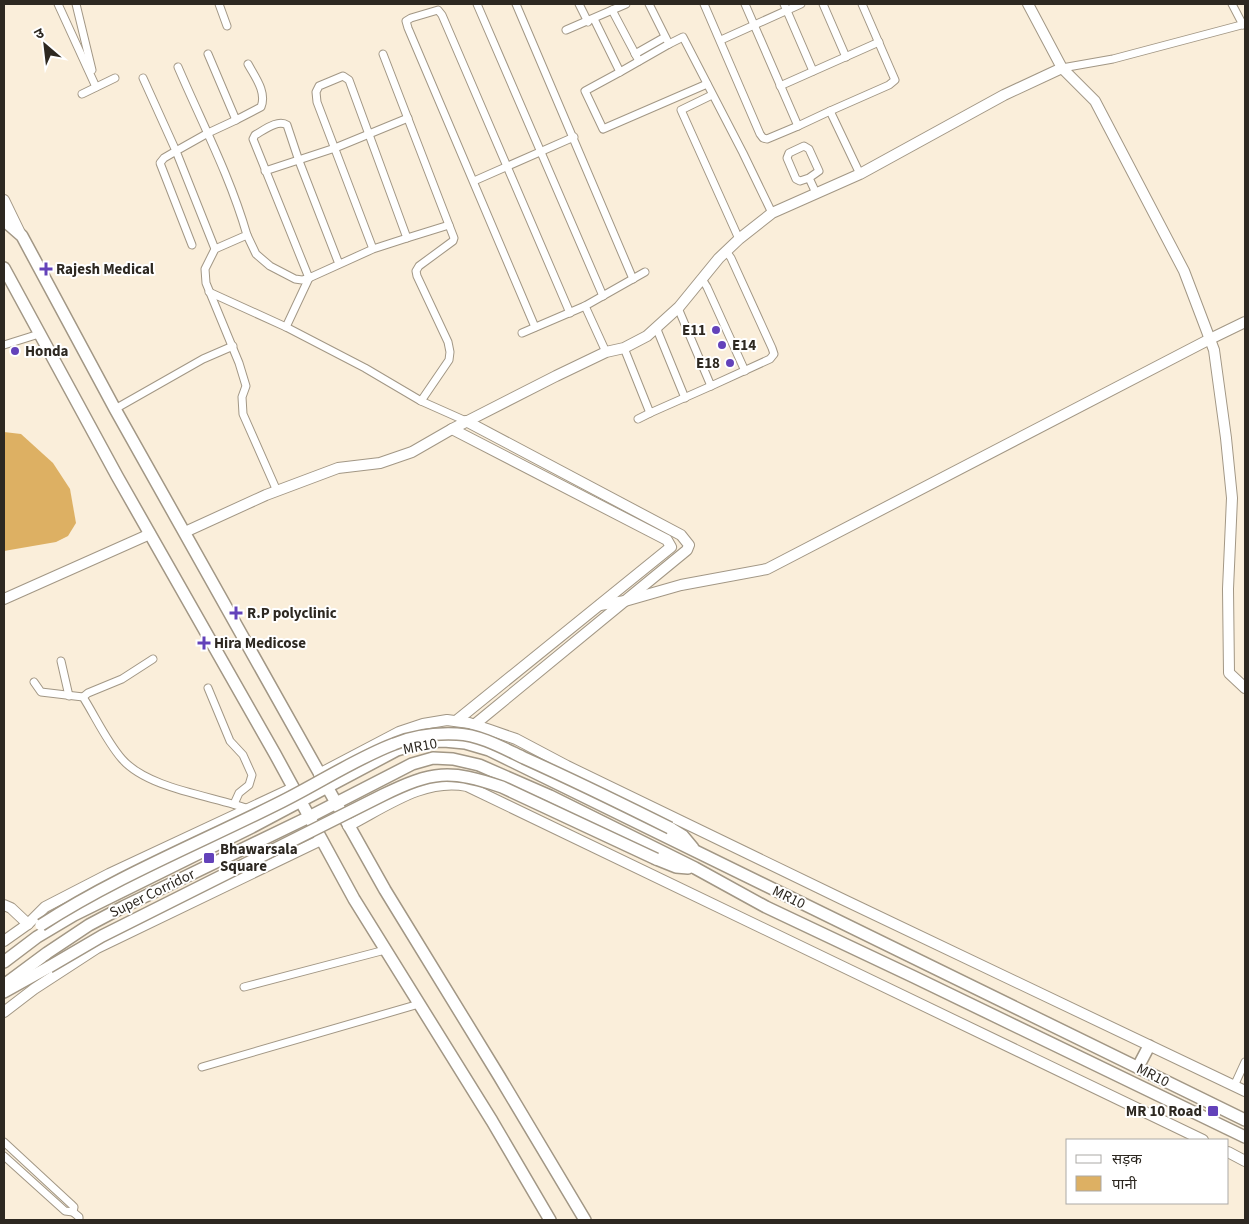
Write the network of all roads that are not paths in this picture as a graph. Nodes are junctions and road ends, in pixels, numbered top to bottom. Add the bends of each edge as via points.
1 (58, 4) edge
2 (76, 4) edge
3 (219, 4) edge
4 (477, 4) edge
5 (516, 4) edge
6 (579, 4) edge
7 (626, 4) edge
8 (649, 4) edge
9 (704, 4) edge
10 (744, 4) edge
11 (801, 4) edge
12 (823, 4) edge
13 (862, 4) edge
14 (1028, 4) edge
15 (1232, 4) edge
16 (785, 7) edge
17 (614, 8) edge
18 (591, 20) junction
19 (754, 25) junction
20 (1244, 25) edge
21 (227, 26) dead end
22 (566, 30) dead end
23 (667, 40) junction
24 (721, 40) junction
25 (879, 42) junction
26 (208, 54) dead end
27 (384, 54) dead end
28 (846, 57) junction
29 (637, 58) junction
30 (248, 64) dead end
31 (178, 68) dead end
32 (1062, 68) junction
33 (813, 71) junction
34 (620, 72) junction
35 (115, 78) dead end
36 (144, 78) dead end
37 (707, 84) junction
38 (780, 86) junction
39 (96, 87) junction
40 (82, 94) dead end
41 (712, 95) junction
42 (830, 111) junction
43 (408, 118) junction
44 (236, 120) junction
45 (798, 126) junction
46 (208, 133) junction
47 (368, 134) junction
48 (574, 137) junction
49 (335, 148) junction
50 (176, 151) junction
51 (541, 151) junction
52 (299, 161) junction
53 (507, 166) junction
54 (266, 171) junction
55 (860, 174) junction
56 (809, 178) junction
57 (474, 181) junction
58 (816, 193) junction
59 (4, 200) edge
60 (772, 213) junction
61 (5, 220) edge
62 (449, 225) junction
63 (247, 235) junction
64 (22, 236) junction
65 (407, 238) junction
66 (739, 238) junction
67 (192, 245) dead end
68 (215, 249) junction
69 (373, 249) junction
70 (726, 251) junction
71 (339, 264) junction
72 (4, 268) edge
73 (645, 272) dead end
74 (309, 278) junction
75 (633, 279) junction
76 (702, 279) junction
77 (209, 292) junction
78 (603, 296) junction
79 (585, 306) junction
80 (678, 308) junction
81 (570, 313) junction
82 (1245, 322) edge
83 (286, 327) junction
84 (535, 327) junction
85 (657, 327) junction
86 (522, 333) dead end
87 (39, 334) junction
88 (1210, 339) junction
89 (4, 345) edge
90 (233, 346) junction
91 (624, 348) junction
92 (606, 352) junction
93 (745, 371) junction
94 (711, 386) junction
95 (686, 398) junction
96 (421, 400) junction
97 (115, 409) junction
98 (650, 413) junction
99 (638, 419) dead end
100 (466, 421) junction
101 (452, 429) junction
102 (277, 491) junction
103 (184, 532) junction
104 (150, 534) junction
105 (4, 599) edge
106 (625, 601) junction
107 (600, 605) junction
108 (154, 659) dead end
109 (61, 661) dead end
110 (34, 682) dead end
111 (208, 688) dead end
112 (1245, 688) edge
113 (69, 696) junction
114 (83, 697) junction
115 (456, 721) junction
116 (474, 725) junction
117 (319, 774) junction
118 (327, 786) junction
119 (293, 788) junction
120 (300, 800) junction
121 (336, 803) junction
122 (234, 804) junction
123 (250, 809) junction
124 (309, 817) junction
125 (348, 826) junction
126 (321, 840) junction
127 (694, 850) junction
128 (695, 868) junction
129 (4, 905) edge
130 (28, 924) junction
131 (4, 941) edge
132 (385, 950) junction
133 (4, 958) edge
134 (4, 962) edge
135 (4, 985) edge
136 (244, 987) dead end
137 (4, 992) edge
138 (419, 1004) junction
139 (4, 1012) edge
140 (1149, 1046) junction
141 (1245, 1062) edge
142 (202, 1067) dead end
143 (1138, 1067) junction
144 (1234, 1086) junction
145 (1245, 1091) edge
146 (1245, 1120) edge
147 (1245, 1137) edge
148 (1201, 1139) edge
149 (4, 1142) edge
150 (1229, 1152) edge
151 (4, 1156) edge
152 (1245, 1160) edge
153 (73, 1212) junction
154 (79, 1220) edge
155 (550, 1220) edge
156 (585, 1220) edge

1 - 39 street
2 - 39 street
3 - 21 street
4 - 51 street
5 - 48 street
6 - 18 street
7 - 17 street
8 - 23 street
9 - 24 street
10 - 19 street
11 - 16 street
12 - 28 street
13 - 25 street
14 - 32 street
15 - 20 street
16 - 19 street
16 - 33 street
17 - 18 street
17 - 29 street
18 - 22 street
18 - 34 street
19 - 24 street
19 - 38 street
20 - 32 street via 1114,59
23 - 29 street
23 - 37 street via 683,37
24 - 45 street via 763,138
25 - 28 street
25 - 42 street via 895,80
26 - 44 street
27 - 43 street
28 - 33 street
29 - 34 street
30 - 44 street via 264,101 261,107
31 - 46 street
32 - 55 street via 1004,94
32 - 88 street via 1095,102 1184,271
33 - 38 street
34 - 37 street via 585,91 603,129
35 - 39 street
36 - 50 street
37 - 41 street
38 - 45 street
39 - 40 street
41 - 60 street
41 - 66 street via 681,110
42 - 45 street
42 - 55 street
43 - 47 street
43 - 62 street
44 - 46 street
46 - 50 street
46 - 63 street via 230,183
47 - 49 street
47 - 49 street via 349,80 343,76 332,80 319,86 316,92
47 - 65 street
48 - 51 street
48 - 75 street
49 - 52 street
49 - 69 street
50 - 67 street via 160,163
50 - 68 street
51 - 53 street
51 - 78 street
52 - 54 street
52 - 54 street via 287,125 279,123 253,139
52 - 71 street
53 - 57 street
53 - 57 street via 442,15 438,10 410,18 406,21 408,28
53 - 81 street
54 - 74 street
55 - 58 street
56 - 56 street via 796,179 787,158 789,153 804,146 809,149 819,171
56 - 58 street
57 - 84 street
58 - 60 street
59 - 64 street
60 - 66 street
61 - 64 main road
62 - 65 street
62 - 96 street via 454,241 416,271 450,352 449,360
63 - 68 street
63 - 74 street via 256,254 270,266 296,279
64 - 97 main road
65 - 69 street
66 - 70 street
68 - 77 street via 205,269
69 - 71 street
70 - 76 street
70 - 93 street via 774,354
71 - 74 street
72 - 87 main road
73 - 75 street
74 - 83 street
75 - 78 street
76 - 80 street
76 - 93 street
77 - 83 street
77 - 90 street
78 - 79 street
79 - 81 street
79 - 92 street
80 - 85 street
80 - 94 street
81 - 84 street
82 - 88 street
83 - 96 street
84 - 86 street
85 - 91 street
85 - 95 street
87 - 89 street
87 - 104 main road
88 - 106 street via 767,569 681,585
88 - 112 street via 1224,420 1232,498 1229,673
90 - 97 street via 203,359
90 - 102 street via 246,386 242,397 243,414
91 - 92 street
91 - 98 street
92 - 100 street
93 - 94 street
94 - 95 street
95 - 98 street
96 - 100 street
97 - 103 main road
98 - 99 street
100 - 101 street
100 - 106 street via 681,535 689,545 687,550
101 - 102 street via 412,452 380,462 338,468
101 - 107 street via 667,540 671,547
102 - 103 street
103 - 117 main road
104 - 105 street
104 - 119 main road
106 - 107 street
106 - 116 street
107 - 115 street
108 - 114 street via 122,679
109 - 113 street
110 - 113 street via 41,692
111 - 122 street via 230,741 243,755 252,775 249,785 239,793
113 - 114 street
114 - 122 street via 116,751 131,768 198,796
115 - 116 street
115 - 117 street via 423,724 399,732
116 - 140 street via 516,739
117 - 118 main road
118 - 120 main road, Super Corridor
118 - 121 main road
118 - 127 main road, MR10 via 397,750 425,742 465,743 489,750
119 - 120 main road
119 - 123 street
120 - 124 main road
120 - 134 main road, Super Corridor via 74,915
121 - 124 main road, Super Corridor
121 - 125 main road
121 - 128 main road, MR10 via 412,764 433,758 453,759 479,765 541,792
122 - 123 street
123 - 130 street via 109,874 45,908
124 - 126 main road
124 - 135 main road, Super Corridor via 115,911 47,953
125 - 148 street via 423,788 445,783 467,786
125 - 156 main road
126 - 132 main road
126 - 139 street via 97,948
127 - 133 main road, bridge via 683,836 670,828 558,773 474,737 457,734 415,737 375,753 88,897 41,925
127 - 143 main road, MR10
128 - 137 main road, bridge via 676,867 656,859 502,787 478,779 434,775 383,795 102,936
128 - 147 main road, MR10 via 766,907
129 - 130 street
130 - 131 street
132 - 136 street
132 - 138 main road
138 - 142 street
138 - 155 main road
140 - 143 main road
140 - 144 street
141 - 144 street
143 - 146 main road, MR10
144 - 145 street
149 - 153 street via 74,1207
150 - 152 street
151 - 153 street via 65,1210
153 - 154 street

